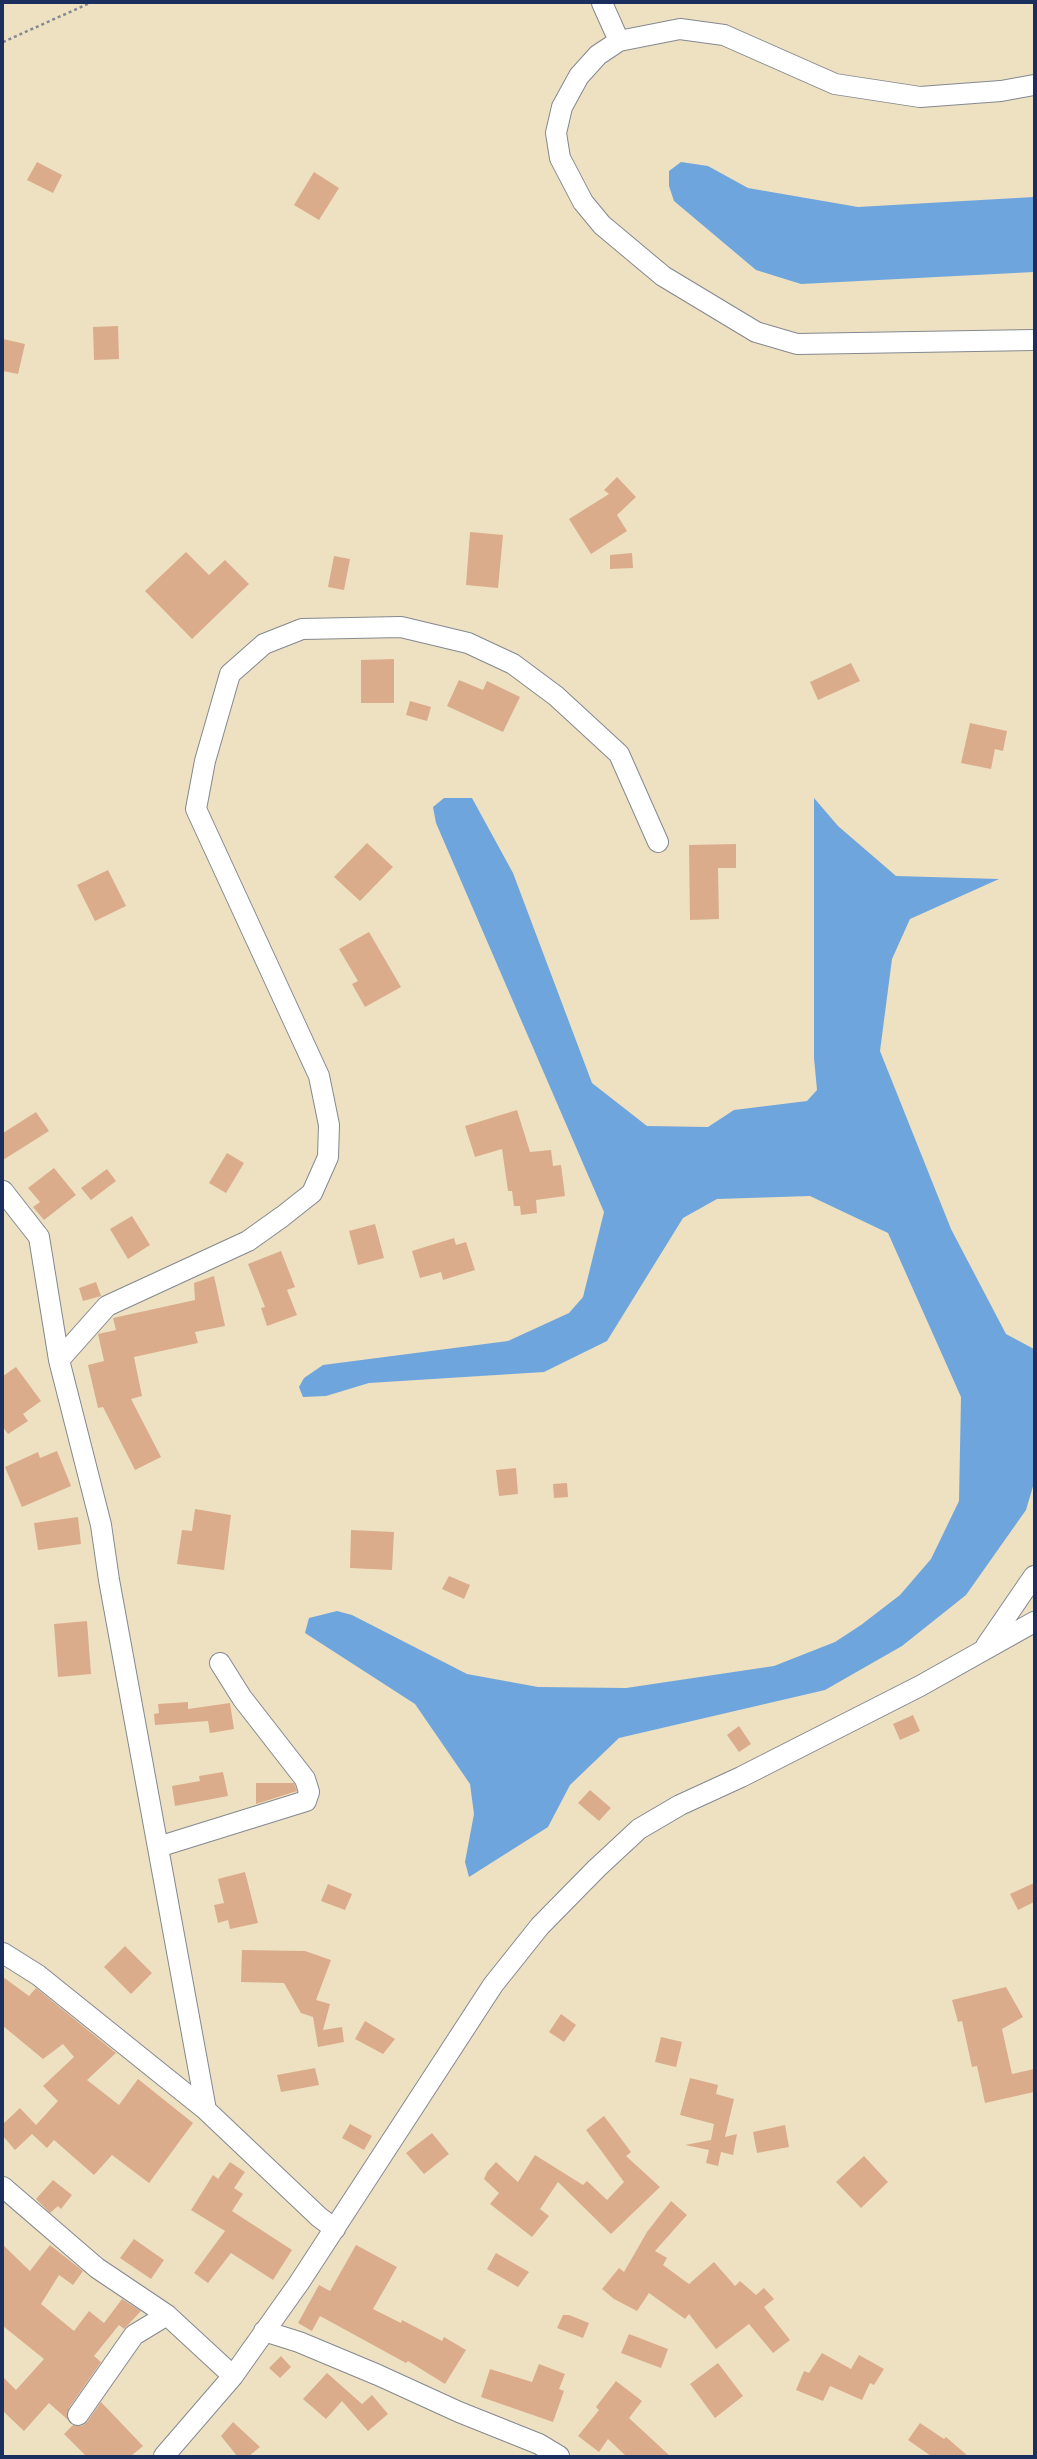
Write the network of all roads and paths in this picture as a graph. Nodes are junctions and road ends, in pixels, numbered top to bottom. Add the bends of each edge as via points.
1 (90, 3) edge
2 (602, 3) edge
3 (619, 41) junction
4 (3, 42) edge
5 (1034, 85) edge
6 (1034, 340) edge
7 (658, 842) dead end
8 (3, 1191) edge
9 (59, 1360) junction
10 (1034, 1576) edge
11 (1034, 1622) edge
12 (984, 1650) junction
13 (220, 1663) dead end
14 (158, 1847) junction
15 (3, 1952) edge
16 (206, 2110) junction
17 (3, 2187) edge
18 (335, 2229) junction
19 (167, 2316) junction
20 (264, 2332) junction
21 (233, 2376) junction
22 (78, 2415) dead end
23 (164, 2456) edge
24 (559, 2456) edge

1 - 4 path
2 - 3 street
3 - 5 street via 680,29 724,36 835,84 920,97 1001,91
3 - 6 street via 598,55 579,76 562,107 556,133 560,158 584,202 602,225 664,276 756,332 797,344
7 - 9 street via 619,754 556,696 512,664 468,643 401,626 302,629 264,644 230,674 204,760 196,809 319,1076 329,1125 328,1157 312,1193 283,1216 248,1240 107,1306
8 - 9 street via 39,1237
9 - 14 street via 102,1525 109,1580
10 - 12 street
11 - 12 street
12 - 18 street via 801,1747 680,1804 639,1829 540,1926 492,1985
13 - 14 street via 242,1698 305,1779 308,1792 306,1801
14 - 16 street
15 - 16 street via 38,1975
16 - 18 street via 319,2217
17 - 19 street via 97,2268
18 - 20 street
19 - 21 street
19 - 22 street via 134,2335
20 - 21 street
20 - 24 street via 299,2342 378,2375 459,2412 539,2444
21 - 23 street

